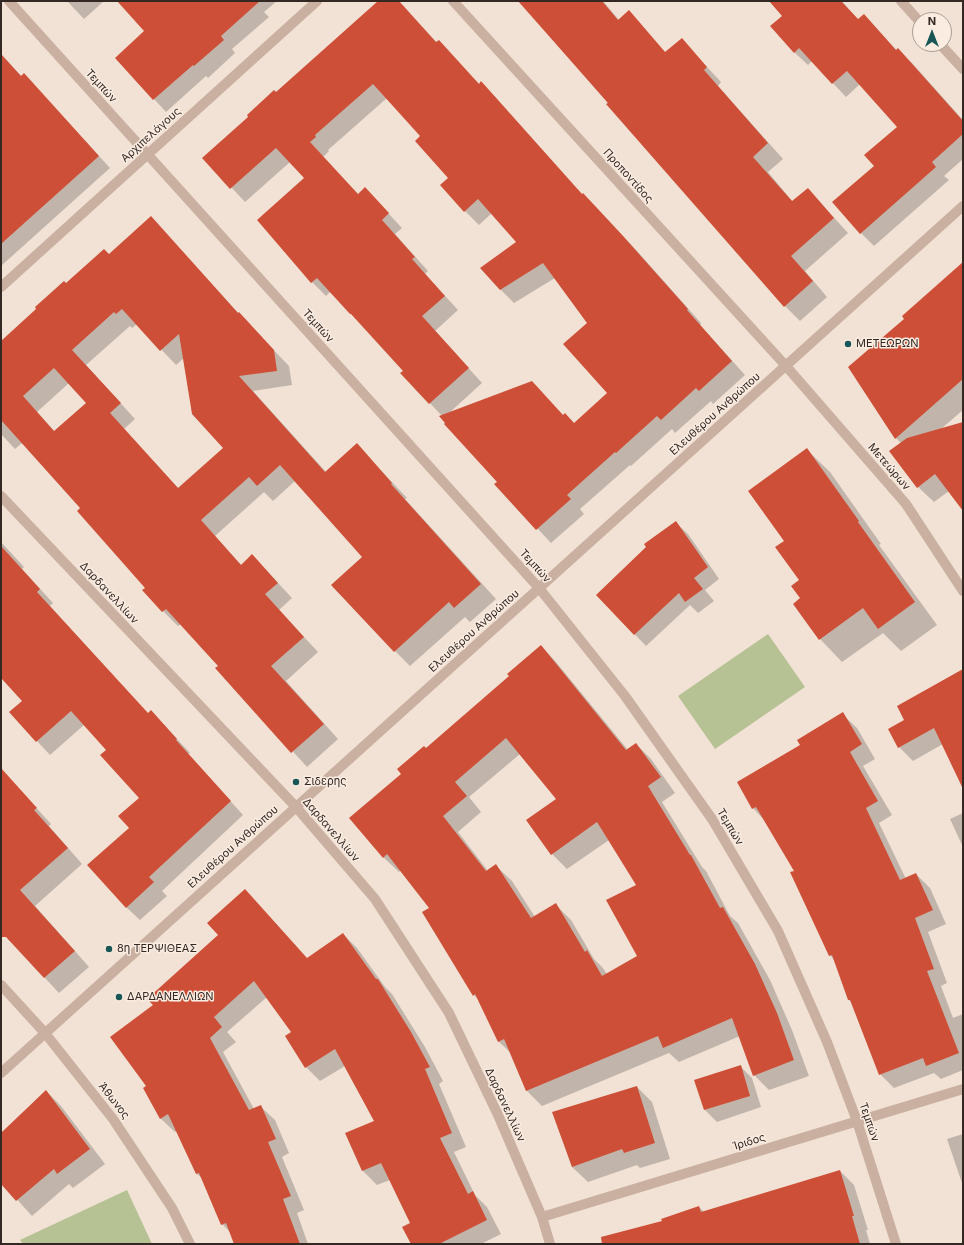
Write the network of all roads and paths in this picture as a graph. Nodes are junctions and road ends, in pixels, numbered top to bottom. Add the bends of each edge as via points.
1 (9, 1) edge
2 (317, 1) edge
3 (453, 1) edge
4 (901, 1) edge
5 (912, 13) edge
6 (947, 52) edge
7 (963, 69) edge
8 (147, 155) junction
9 (963, 206) edge
10 (1, 286) edge
11 (786, 366) junction
12 (1, 496) edge
13 (539, 588) junction
14 (963, 591) edge
15 (296, 807) junction
16 (1, 986) edge
17 (45, 1033) junction
18 (1, 1073) edge
19 (963, 1089) edge
20 (857, 1121) junction
21 (542, 1217) junction
22 (190, 1244) edge
23 (550, 1244) edge
24 (896, 1244) edge

1 - 8 street, Τεμπών
2 - 8 street, Αρχιπελάγους
3 - 11 street, Προποντίδος
4 - 5 street
6 - 7 street
8 - 10 street, Αρχιπελάγους
8 - 13 street, Τεμπών
9 - 11 street, Ελευθέρου Ανθρώπου
11 - 13 street, Ελευθέρου Ανθρώπου
11 - 14 street, Μετεώρων via 906,504
12 - 15 street, Δαρδανελλίων
13 - 15 street, Ελευθέρου Ανθρώπου
13 - 20 street, Τεμπών via 625,696 712,819 778,931 827,1042
15 - 17 street, Ελευθέρου Ανθρώπου
15 - 21 street, Δαρδανελλίων via 375,899 449,1013 498,1115
16 - 17 street, Άθωνος
17 - 18 street, Ελευθέρου Ανθρώπου
17 - 22 street, Άθωνος via 113,1119 172,1208
19 - 20 street, Ίριδος
20 - 21 street, Ίριδος
20 - 24 street, Τεμπών
21 - 23 street, Δαρδανελλίων

